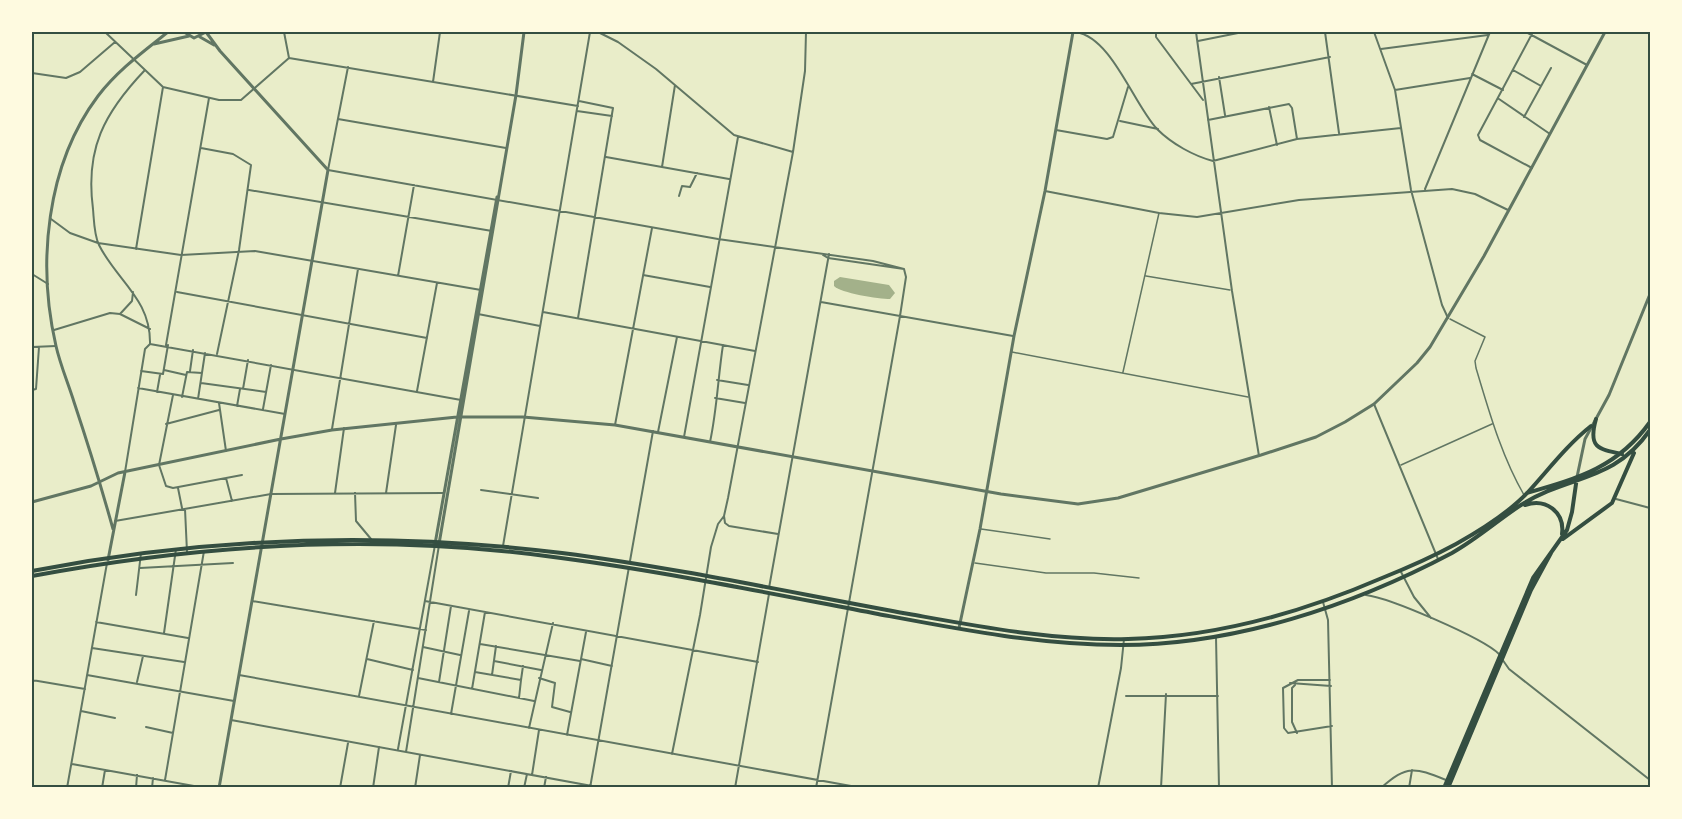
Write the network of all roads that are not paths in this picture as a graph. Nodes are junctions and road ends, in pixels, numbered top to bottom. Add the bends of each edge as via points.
1 (105, 32) edge
2 (168, 32) edge
3 (184, 32) edge
4 (206, 32) edge
5 (284, 32) edge
6 (440, 32) edge
7 (524, 32) edge
8 (590, 32) edge
9 (598, 32) edge
10 (806, 32) edge
11 (1074, 32) edge
12 (1156, 32) edge
13 (1196, 32) edge
14 (1243, 32) edge
15 (1325, 32) edge
16 (1374, 32) edge
17 (1526, 32) edge
18 (1605, 32) edge
19 (1489, 33) edge
20 (1532, 33) edge
21 (189, 36) junction
22 (200, 36) junction
23 (116, 41) junction
24 (1198, 41) junction
25 (152, 44) junction
26 (215, 46) junction
27 (1381, 49) junction
28 (1330, 57) junction
29 (134, 58) junction
30 (289, 58) junction
31 (1587, 65) junction
32 (348, 67) junction
33 (1551, 68) dead end
34 (145, 70) junction
35 (1513, 70) junction
36 (32, 73) edge
37 (1472, 74) junction
38 (1219, 77) junction
39 (1470, 78) junction
40 (1202, 81) junction
41 (433, 82) junction
42 (1191, 84) junction
43 (675, 85) junction
44 (1128, 86) junction
45 (1541, 86) junction
46 (163, 87) junction
47 (253, 88) junction
48 (1395, 90) junction
49 (1503, 90) junction
50 (516, 95) junction
51 (209, 98) junction
52 (1498, 99) junction
53 (579, 101) junction
54 (1205, 102) junction
55 (578, 106) junction
56 (1269, 107) junction
57 (577, 111) junction
58 (612, 116) junction
59 (1225, 116) junction
60 (1524, 117) junction
61 (338, 119) junction
62 (1208, 120) junction
63 (1120, 121) junction
64 (1401, 128) junction
65 (1158, 129) junction
66 (1056, 130) junction
67 (1339, 134) junction
68 (1550, 134) junction
69 (738, 137) junction
70 (1297, 139) junction
71 (1277, 144) junction
72 (201, 148) junction
73 (506, 148) junction
74 (793, 152) junction
75 (606, 157) junction
76 (1213, 161) junction
77 (662, 167) junction
78 (1532, 168) junction
79 (328, 170) junction
80 (697, 173) junction
81 (729, 179) junction
82 (414, 185) junction
83 (1425, 189) junction
84 (249, 190) junction
85 (1411, 190) junction
86 (1045, 191) junction
87 (679, 196) dead end
88 (497, 200) junction
89 (322, 202) junction
90 (559, 211) junction
91 (1509, 211) junction
92 (1159, 213) junction
93 (1222, 214) junction
94 (408, 217) junction
95 (50, 218) junction
96 (596, 218) junction
97 (652, 228) junction
98 (492, 231) junction
99 (718, 239) junction
100 (98, 243) junction
101 (775, 247) junction
102 (136, 249) junction
103 (239, 249) junction
104 (181, 255) junction
105 (828, 256) junction
106 (311, 262) junction
107 (358, 269) junction
108 (32, 274) edge
109 (643, 275) junction
110 (398, 276) junction
111 (1146, 276) junction
112 (437, 283) junction
113 (48, 284) junction
114 (710, 287) junction
115 (482, 290) junction
116 (1233, 291) junction
117 (133, 292) junction
118 (177, 292) junction
119 (1650, 294) edge
120 (229, 301) junction
121 (821, 302) junction
122 (543, 312) junction
123 (120, 314) junction
124 (477, 314) junction
125 (302, 315) junction
126 (900, 316) junction
127 (578, 318) junction
128 (1448, 318) junction
129 (349, 323) junction
130 (541, 326) junction
131 (150, 329) junction
132 (633, 329) junction
133 (54, 330) junction
134 (1014, 336) junction
135 (677, 337) junction
136 (427, 338) junction
137 (700, 341) junction
138 (150, 344) junction
139 (167, 345) junction
140 (723, 345) junction
141 (56, 346) junction
142 (32, 347) edge
143 (39, 347) junction
144 (193, 350) junction
145 (755, 351) junction
146 (1011, 352) junction
147 (205, 353) junction
148 (217, 354) junction
149 (248, 360) junction
150 (271, 365) junction
151 (293, 368) junction
152 (164, 370) junction
153 (141, 371) junction
154 (190, 371) junction
155 (202, 373) junction
156 (1123, 373) junction
157 (160, 375) junction
158 (186, 375) junction
159 (339, 377) junction
160 (717, 380) junction
161 (201, 383) junction
162 (748, 385) junction
163 (138, 388) junction
164 (242, 389) junction
165 (32, 390) edge
166 (417, 391) junction
167 (157, 392) junction
168 (266, 393) junction
169 (173, 395) junction
170 (182, 397) junction
171 (1248, 397) junction
172 (716, 398) junction
173 (198, 399) junction
174 (462, 400) junction
175 (219, 403) junction
176 (745, 403) junction
177 (1374, 404) junction
178 (237, 406) junction
179 (219, 410) junction
180 (263, 410) junction
181 (285, 414) junction
182 (459, 417) junction
183 (523, 417) junction
184 (1596, 418) junction
185 (397, 422) junction
186 (1650, 422) edge
187 (1493, 423) junction
188 (166, 424) junction
189 (615, 425) junction
190 (1591, 426) junction
191 (344, 428) junction
192 (332, 430) junction
193 (1650, 430) edge
194 (655, 431) junction
195 (684, 436) junction
196 (280, 439) junction
197 (710, 442) junction
198 (737, 447) junction
199 (1635, 450) junction
200 (226, 451) junction
201 (1259, 456) junction
202 (1624, 457) junction
203 (793, 458) junction
204 (159, 465) junction
205 (1400, 465) junction
206 (1627, 466) junction
207 (873, 471) junction
208 (125, 472) junction
209 (242, 475) dead end
210 (226, 478) junction
211 (1576, 480) junction
212 (100, 481) junction
213 (178, 488) junction
214 (481, 490) dead end
215 (986, 491) junction
216 (335, 493) junction
217 (356, 493) junction
218 (386, 493) junction
219 (444, 493) junction
220 (32, 494) edge
221 (271, 494) junction
222 (511, 494) junction
223 (1526, 494) junction
224 (538, 498) dead end
225 (1614, 498) junction
226 (231, 501) junction
227 (32, 502) edge
228 (1519, 506) junction
229 (1650, 508) edge
230 (184, 509) junction
231 (724, 516) junction
232 (115, 521) junction
233 (113, 528) junction
234 (980, 529) junction
235 (778, 534) junction
236 (371, 539) junction
237 (1050, 539) dead end
238 (1559, 542) junction
239 (437, 543) junction
240 (263, 544) junction
241 (205, 548) junction
242 (187, 549) junction
243 (503, 549) junction
244 (176, 551) junction
245 (1552, 552) junction
246 (1436, 554) junction
247 (141, 555) junction
248 (108, 560) junction
249 (1438, 560) junction
250 (974, 562) junction
251 (233, 563) dead end
252 (630, 563) junction
253 (202, 565) junction
254 (174, 566) junction
255 (140, 568) junction
256 (629, 569) junction
257 (1400, 570) junction
258 (32, 574) edge
259 (1403, 576) junction
260 (1139, 578) dead end
261 (704, 579) junction
262 (769, 588) junction
263 (1356, 589) junction
264 (769, 594) junction
265 (1361, 594) junction
266 (136, 595) dead end
267 (252, 601) junction
268 (425, 601) junction
269 (430, 602) junction
270 (1324, 604) junction
271 (451, 606) junction
272 (849, 606) junction
273 (469, 609) junction
274 (485, 612) junction
275 (1433, 620) junction
276 (374, 621) junction
277 (96, 622) junction
278 (553, 623) junction
279 (962, 623) junction
280 (959, 628) junction
281 (420, 629) junction
282 (426, 630) junction
283 (587, 631) junction
284 (164, 633) junction
285 (618, 636) junction
286 (1216, 636) junction
287 (189, 638) junction
288 (1124, 639) junction
289 (480, 644) junction
290 (1124, 645) junction
291 (496, 646) junction
292 (423, 647) junction
293 (92, 648) junction
294 (692, 651) junction
295 (444, 652) junction
296 (460, 655) junction
297 (544, 655) junction
298 (1500, 655) junction
299 (143, 656) junction
300 (367, 659) junction
301 (581, 660) junction
302 (494, 661) junction
303 (1503, 661) junction
304 (185, 662) junction
305 (758, 662) junction
306 (523, 666) junction
307 (612, 666) junction
308 (413, 670) junction
309 (541, 670) junction
310 (475, 672) junction
311 (87, 675) junction
312 (239, 675) junction
313 (492, 675) junction
314 (418, 678) junction
315 (539, 678) junction
316 (32, 680) edge
317 (521, 680) junction
318 (1330, 680) junction
319 (439, 682) junction
320 (1290, 683) junction
321 (137, 684) junction
322 (1295, 685) junction
323 (456, 686) junction
324 (1331, 687) junction
325 (32, 689) edge
326 (85, 689) junction
327 (472, 689) junction
328 (180, 692) junction
329 (1166, 694) junction
330 (359, 696) junction
331 (1126, 696) dead end
332 (1218, 696) junction
333 (519, 698) junction
334 (234, 701) junction
335 (534, 701) junction
336 (407, 705) junction
337 (414, 707) junction
338 (81, 711) junction
339 (571, 713) junction
340 (451, 714) junction
341 (115, 718) dead end
342 (231, 720) junction
343 (1332, 726) junction
344 (146, 727) dead end
345 (529, 728) junction
346 (539, 730) junction
347 (173, 733) junction
348 (1297, 733) junction
349 (567, 735) junction
350 (598, 741) junction
351 (348, 742) junction
352 (379, 747) junction
353 (398, 750) junction
354 (406, 752) junction
355 (672, 754) junction
356 (420, 755) junction
357 (72, 764) junction
358 (738, 766) junction
359 (105, 770) junction
360 (1412, 770) junction
361 (511, 771) junction
362 (527, 774) junction
363 (137, 775) junction
364 (532, 775) junction
365 (546, 777) junction
366 (153, 778) junction
367 (165, 780) junction
368 (818, 780) junction
369 (1650, 780) edge
370 (1448, 783) edge
371 (189, 786) edge
372 (590, 786) edge
373 (68, 788) edge
374 (102, 788) edge
375 (136, 788) edge
376 (152, 788) edge
377 (205, 788) edge
378 (219, 788) edge
379 (340, 788) edge
380 (373, 788) edge
381 (415, 788) edge
382 (508, 788) edge
383 (524, 788) edge
384 (544, 788) edge
385 (603, 788) edge
386 (735, 788) edge
387 (816, 788) edge
388 (862, 788) edge
389 (1098, 788) edge
390 (1161, 788) edge
391 (1219, 788) edge
392 (1332, 788) edge
393 (1381, 788) edge
394 (1409, 788) edge
395 (1444, 788) edge

1 - 23 street
2 - 25 street
3 - 21 street
4 - 22 street
4 - 26 street
5 - 30 street
6 - 41 street
7 - 50 street
8 - 53 street
9 - 43 street via 633,52
10 - 74 street via 805,71
11 - 44 street via 1095,39
11 - 66 street
12 - 42 street
13 - 24 street
14 - 24 street
15 - 28 street
16 - 27 street
17 - 20 street
18 - 31 street
19 - 27 street
19 - 37 street
20 - 31 street
20 - 35 street
21 - 22 street
21 - 25 street
22 - 26 street
23 - 29 street
23 - 36 street via 80,72 66,78
24 - 40 street
25 - 29 street
26 - 47 street
27 - 48 street
28 - 38 street
28 - 67 street
29 - 34 street
29 - 95 street via 84,118 65,160
30 - 32 street
30 - 47 street
31 - 68 street
32 - 41 street
32 - 61 street
33 - 45 street
34 - 46 street
34 - 100 street via 111,111 94,147 90,183
35 - 45 street
35 - 49 street
37 - 39 street
37 - 49 street
38 - 40 street
38 - 59 street
39 - 48 street
39 - 83 street
40 - 42 street
40 - 54 street
41 - 50 street
42 - 54 street
43 - 69 street
43 - 77 street
44 - 63 street
44 - 65 street
45 - 60 street
46 - 51 street
46 - 102 street
47 - 51 street via 235,102
47 - 79 street
48 - 64 street
49 - 52 street
50 - 55 street
50 - 73 street
51 - 72 street
52 - 60 street
52 - 78 street via 1478,134 1479,139
53 - 55 street
53 - 58 street via 612,106
54 - 62 street
55 - 57 street
56 - 59 street
56 - 70 street via 1291,106
56 - 71 street
57 - 58 street
57 - 90 street
58 - 75 street
59 - 62 street
60 - 68 street
61 - 73 street
61 - 79 street
62 - 76 street
63 - 65 street
63 - 66 street via 1111,139
64 - 67 street
64 - 85 street
65 - 76 street via 1190,153
66 - 86 street
67 - 70 street
68 - 78 street
69 - 74 street
69 - 81 street
70 - 71 street
71 - 76 street
72 - 84 street via 233,154 251,165
72 - 104 street
73 - 88 street
74 - 101 street
75 - 77 street
75 - 96 street
76 - 93 street
77 - 80 street
78 - 91 street
79 - 82 street
79 - 89 street
80 - 81 street
80 - 87 street via 690,187 682,186
81 - 99 street
82 - 88 street
82 - 94 street
83 - 85 street
83 - 91 street via 1463,190
84 - 89 street
84 - 103 street
85 - 93 street via 1299,200
85 - 128 street
86 - 92 street
86 - 134 street
88 - 90 street
88 - 98 street
89 - 94 street
89 - 106 street
90 - 96 street
90 - 122 street
91 - 128 street
92 - 93 street
92 - 111 lane
93 - 116 street
94 - 98 street
94 - 110 street
95 - 100 street via 70,233
95 - 113 street
96 - 97 street
96 - 127 street
97 - 99 street
97 - 109 street
98 - 115 street
99 - 101 street
99 - 114 street
100 - 102 street
100 - 117 street
101 - 105 street
101 - 145 street
102 - 104 street
103 - 104 street
103 - 106 street
103 - 120 street
104 - 118 street
105 - 121 street
105 - 126 street via 904,269
106 - 107 street
106 - 125 street
107 - 110 street
107 - 129 street
108 - 113 street
109 - 114 street
109 - 132 street
110 - 112 street
111 - 116 lane
111 - 156 lane
112 - 115 street
112 - 136 street
113 - 133 street
114 - 137 street
115 - 124 street
116 - 171 street
117 - 123 street via 132,301
117 - 131 street
118 - 120 street
118 - 139 street
119 - 184 street
120 - 125 street
120 - 148 street
121 - 126 street
121 - 203 street
122 - 127 street
122 - 130 street
123 - 131 street
123 - 133 street via 102,315
124 - 130 street
124 - 174 street
125 - 129 street
125 - 151 street
126 - 134 street
126 - 207 street
127 - 132 street
128 - 177 street via 1418,363
128 - 187 lane via 1485,337 1475,361
129 - 136 street
129 - 159 street
130 - 183 street
131 - 138 street
132 - 135 street
132 - 189 street
133 - 141 street
134 - 146 street
135 - 137 street
135 - 194 street
136 - 166 street
137 - 140 street
137 - 195 street
138 - 139 street
138 - 153 street via 145,349
139 - 144 street
139 - 152 street
140 - 145 street
140 - 160 street
141 - 143 street
141 - 212 street
142 - 143 street
143 - 165 street via 38,383
144 - 147 street
144 - 154 street
145 - 162 street
146 - 156 lane
146 - 215 street
147 - 148 street
147 - 155 street
148 - 149 street
149 - 150 street
149 - 164 street
150 - 151 street
150 - 168 street
151 - 159 street
151 - 181 street
152 - 157 street
152 - 158 street
153 - 157 street
153 - 163 street
154 - 155 street
154 - 158 street
155 - 161 street
156 - 171 lane
157 - 167 street
158 - 170 street
159 - 166 street
159 - 192 street
160 - 162 street
160 - 172 street
161 - 164 street
161 - 173 street
162 - 176 street
163 - 167 street
163 - 208 street
164 - 168 street
164 - 178 street
166 - 174 street
167 - 169 street
168 - 180 street
169 - 170 street
169 - 188 street
170 - 173 street
171 - 201 street
172 - 176 street
172 - 197 street
173 - 175 street
174 - 182 street
175 - 178 street
175 - 179 street
176 - 198 street
177 - 201 street via 1316,437
177 - 205 street
178 - 180 street
179 - 188 street
179 - 200 street
180 - 181 street
181 - 196 street
182 - 183 street
182 - 185 street
182 - 219 street
182 - 239 street
183 - 189 street
183 - 222 street
184 - 190 street
184 - 202 highway via 1595,444 1604,452
185 - 191 street
185 - 218 street
186 - 202 highway
187 - 205 lane
187 - 223 lane via 1511,473
188 - 204 street
189 - 194 street
190 - 211 street via 1582,447
190 - 223 highway via 1558,456
191 - 192 street
191 - 216 street
192 - 196 street
193 - 199 highway
194 - 195 street
194 - 252 street
195 - 197 street
196 - 200 street
196 - 221 street
197 - 198 street
198 - 203 street
198 - 231 street
199 - 202 highway
199 - 206 highway
200 - 204 street
201 - 215 street via 1095,503 1061,503
202 - 206 highway
202 - 211 highway
203 - 207 street
203 - 235 street
204 - 208 street
204 - 213 street via 164,483 169,488
205 - 246 street
206 - 225 highway
207 - 215 street
207 - 272 street
208 - 212 street
208 - 232 street
209 - 210 street
210 - 213 street
210 - 226 street
211 - 223 highway
211 - 228 highway
211 - 238 highway via 1570,521
212 - 227 street
212 - 233 street
213 - 230 street
214 - 222 street
215 - 234 street
216 - 217 street
216 - 221 street
217 - 218 street
217 - 236 street via 356,521
218 - 219 street
219 - 239 street
220 - 227 street
221 - 226 street
221 - 240 street
222 - 224 street
222 - 243 street
223 - 246 highway via 1483,527
225 - 229 street
225 - 238 highway via 1606,509
226 - 230 street
228 - 238 highway via 1540,503 1552,508 1562,523
228 - 249 highway
230 - 232 street
230 - 242 street
231 - 235 street via 729,526
231 - 261 street via 715,532
232 - 233 street
233 - 248 street
234 - 237 lane
234 - 250 street
235 - 262 street
236 - 239 highway
236 - 240 highway
238 - 245 highway
239 - 240 highway
239 - 243 highway
239 - 268 street
239 - 269 street
240 - 241 highway
240 - 267 street
241 - 242 highway
241 - 253 street
242 - 244 highway
243 - 252 highway
243 - 256 highway
244 - 247 highway
244 - 254 street
245 - 298 highway via 1533,578
245 - 303 highway via 1534,584
246 - 249 street
246 - 257 highway
247 - 248 highway
247 - 255 street
248 - 258 highway
248 - 277 street
249 - 259 highway
250 - 260 lane via 1046,573
250 - 279 street
251 - 253 street
252 - 256 street
252 - 261 highway
253 - 254 street
253 - 287 street
254 - 255 street
254 - 284 street
255 - 266 street
256 - 261 highway
256 - 285 street
257 - 259 street
257 - 263 highway
259 - 265 highway
259 - 275 street
261 - 262 highway
261 - 264 highway
261 - 294 street
262 - 264 street
262 - 272 highway
263 - 265 street
263 - 270 highway
264 - 272 highway
264 - 305 street
265 - 270 highway
265 - 275 street
267 - 276 street
267 - 312 street
268 - 269 street
268 - 281 street
269 - 271 street
269 - 282 street
270 - 286 highway via 1276,622
270 - 288 highway via 1216,630
270 - 318 street
271 - 273 street
271 - 295 street
272 - 279 highway
272 - 280 highway
272 - 368 street
273 - 274 street
273 - 296 street
274 - 278 street
274 - 289 street
275 - 298 street
276 - 281 street
276 - 300 street
277 - 284 street
277 - 293 street
278 - 283 street
278 - 297 street
279 - 280 street
279 - 288 highway via 1060,637
280 - 290 highway via 1042,640
281 - 282 street
281 - 308 street
282 - 292 street
283 - 285 street
283 - 301 street
284 - 287 street
285 - 294 street
285 - 307 street
286 - 290 highway
286 - 332 street
287 - 304 street
288 - 290 street
289 - 291 street
289 - 310 street
290 - 389 street
291 - 297 street
291 - 302 street
292 - 295 street
292 - 314 street
293 - 299 street
293 - 311 street
294 - 305 street
294 - 355 street
295 - 296 street
295 - 319 street
296 - 323 street
297 - 301 street
297 - 309 street
298 - 303 street
298 - 370 highway
299 - 304 street
299 - 321 street
300 - 308 street
300 - 330 street
301 - 307 street
301 - 339 street
302 - 306 street
302 - 313 street
303 - 369 street
303 - 370 highway
304 - 328 street
305 - 358 street
306 - 309 street
306 - 317 street
307 - 350 street
308 - 336 street
309 - 315 street
310 - 313 street
310 - 327 street
311 - 321 street
311 - 326 street
312 - 330 street
312 - 334 street
313 - 317 street
314 - 319 street
314 - 337 street
315 - 335 street
315 - 339 street via 555,683 552,707
316 - 325 street
316 - 326 street
317 - 333 street
318 - 320 street
318 - 324 street
319 - 323 street
320 - 322 street
320 - 348 street via 1283,688 1284,728 1288,733
321 - 328 street
322 - 324 street
322 - 348 street via 1292,722
323 - 327 street
323 - 340 street
324 - 343 street
326 - 338 street
327 - 333 street
328 - 334 street
328 - 347 street
329 - 331 street
329 - 332 street
329 - 390 street
330 - 336 street
332 - 391 street
333 - 335 street
334 - 342 street
335 - 345 street
336 - 337 street
336 - 353 street
337 - 340 street
337 - 354 street
338 - 341 street
338 - 357 street
339 - 349 street
340 - 345 street
342 - 351 street
342 - 378 street
343 - 348 street
343 - 392 street
344 - 347 street
345 - 346 street
346 - 349 street
346 - 364 street
347 - 367 street
349 - 350 street
350 - 355 street
350 - 372 street
351 - 352 street
351 - 379 street
352 - 353 street
352 - 380 street
353 - 354 street
354 - 356 street
355 - 358 street
356 - 361 street
356 - 381 street
357 - 359 street
357 - 373 street
358 - 368 street
358 - 386 street
359 - 363 street
359 - 374 street
360 - 370 street
360 - 393 street via 1395,775
360 - 394 street
361 - 362 street
361 - 382 street
362 - 364 street
362 - 383 street
363 - 366 street
363 - 375 street
364 - 365 street
365 - 372 street
365 - 384 street
366 - 367 street
366 - 376 street
367 - 371 street
368 - 387 street
368 - 388 street
370 - 395 highway
371 - 377 street
372 - 385 street

